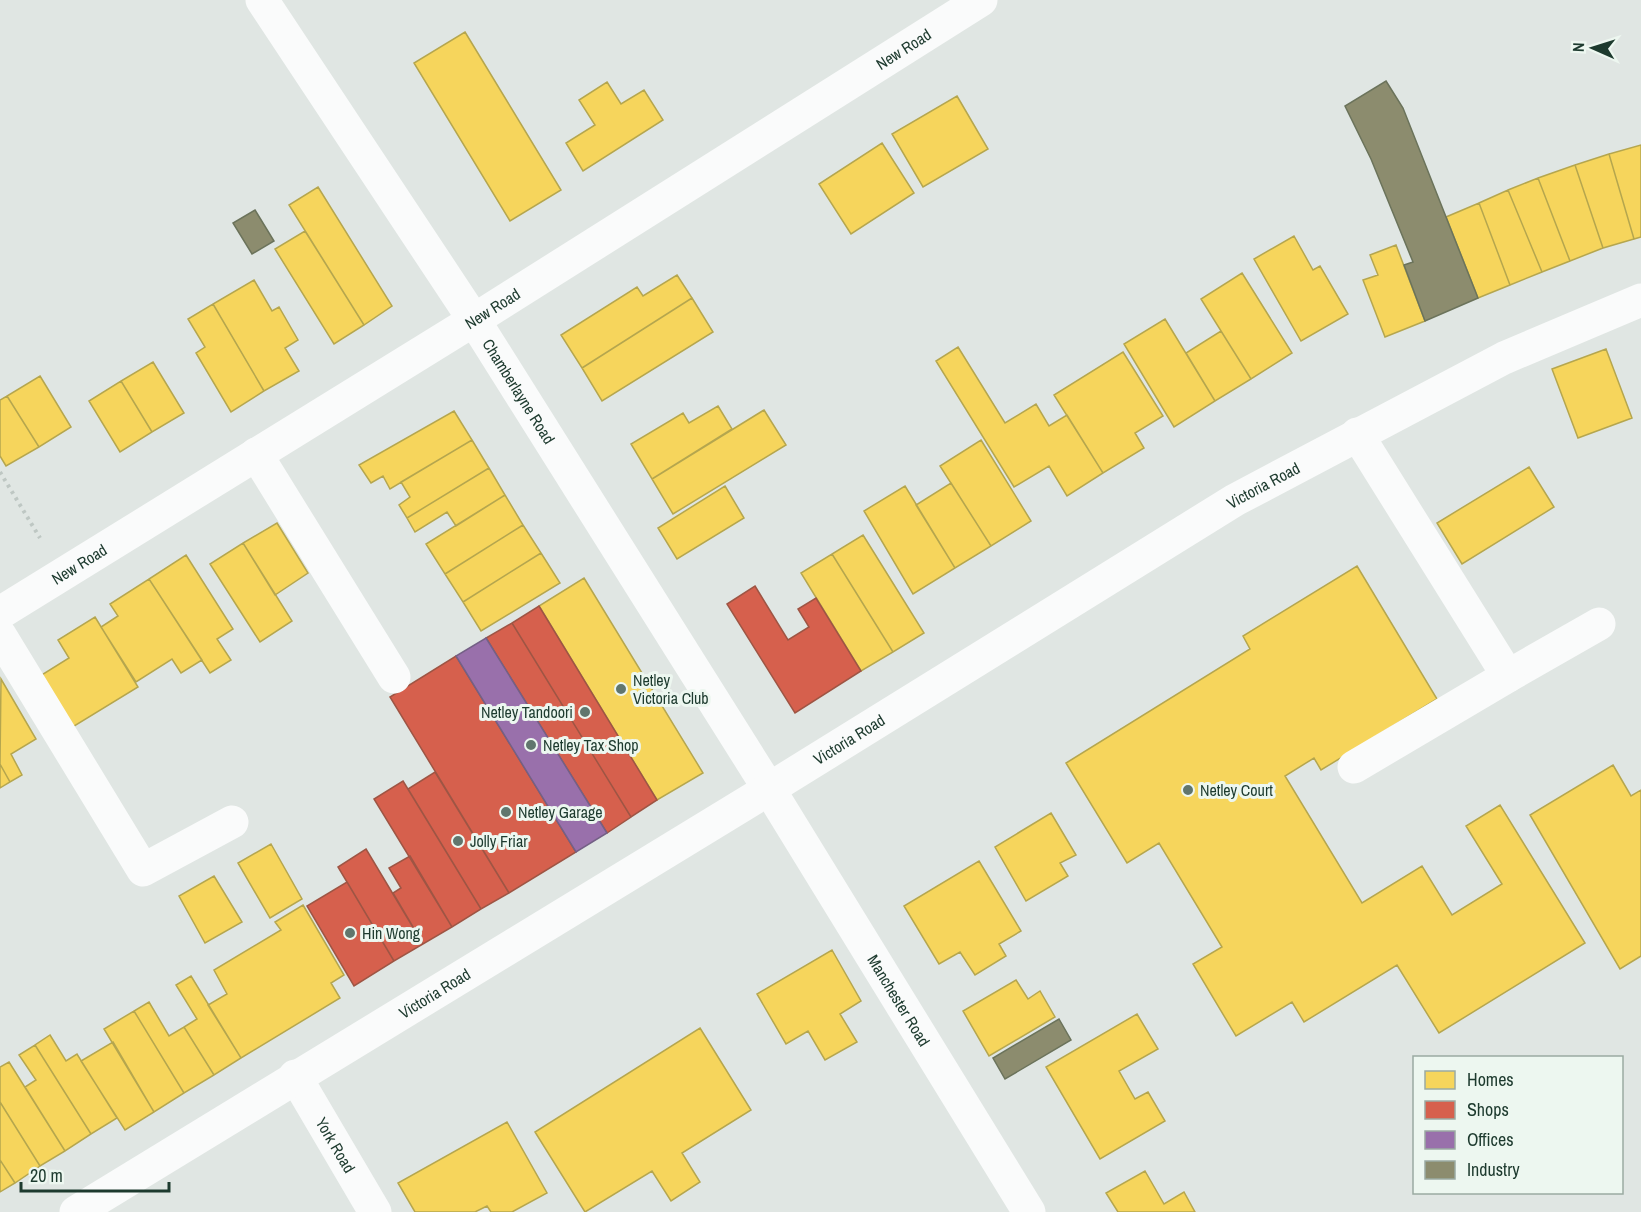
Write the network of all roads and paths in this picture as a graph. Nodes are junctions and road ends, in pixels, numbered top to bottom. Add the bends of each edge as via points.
1 (262, 0) edge
2 (960, 5) edge
3 (1641, 300) edge
4 (474, 320) junction
5 (1357, 434) junction
6 (256, 454) junction
7 (0, 472) edge
8 (62, 574) junction
9 (0, 613) edge
10 (1599, 624) dead end
11 (0, 635) edge
12 (1508, 676) junction
13 (394, 677) dead end
14 (1354, 767) dead end
15 (769, 789) junction
16 (232, 822) dead end
17 (295, 1076) junction
18 (76, 1212) edge
19 (375, 1212) edge
20 (1029, 1212) edge

1 - 4 street, Chamberlayne Road
2 - 4 street, New Road
3 - 5 street, Victoria Road via 1504,358
4 - 6 street, New Road
4 - 15 street, Chamberlayne Road
5 - 12 street
5 - 15 street, Victoria Road via 1235,500
6 - 8 street, New Road
6 - 13 street
7 - 8 path
8 - 9 street, New Road
10 - 12 street
11 - 16 street via 143,870
12 - 14 street
15 - 17 street, Victoria Road
15 - 20 street, Manchester Road
17 - 18 street, Victoria Road
17 - 19 street, York Road

